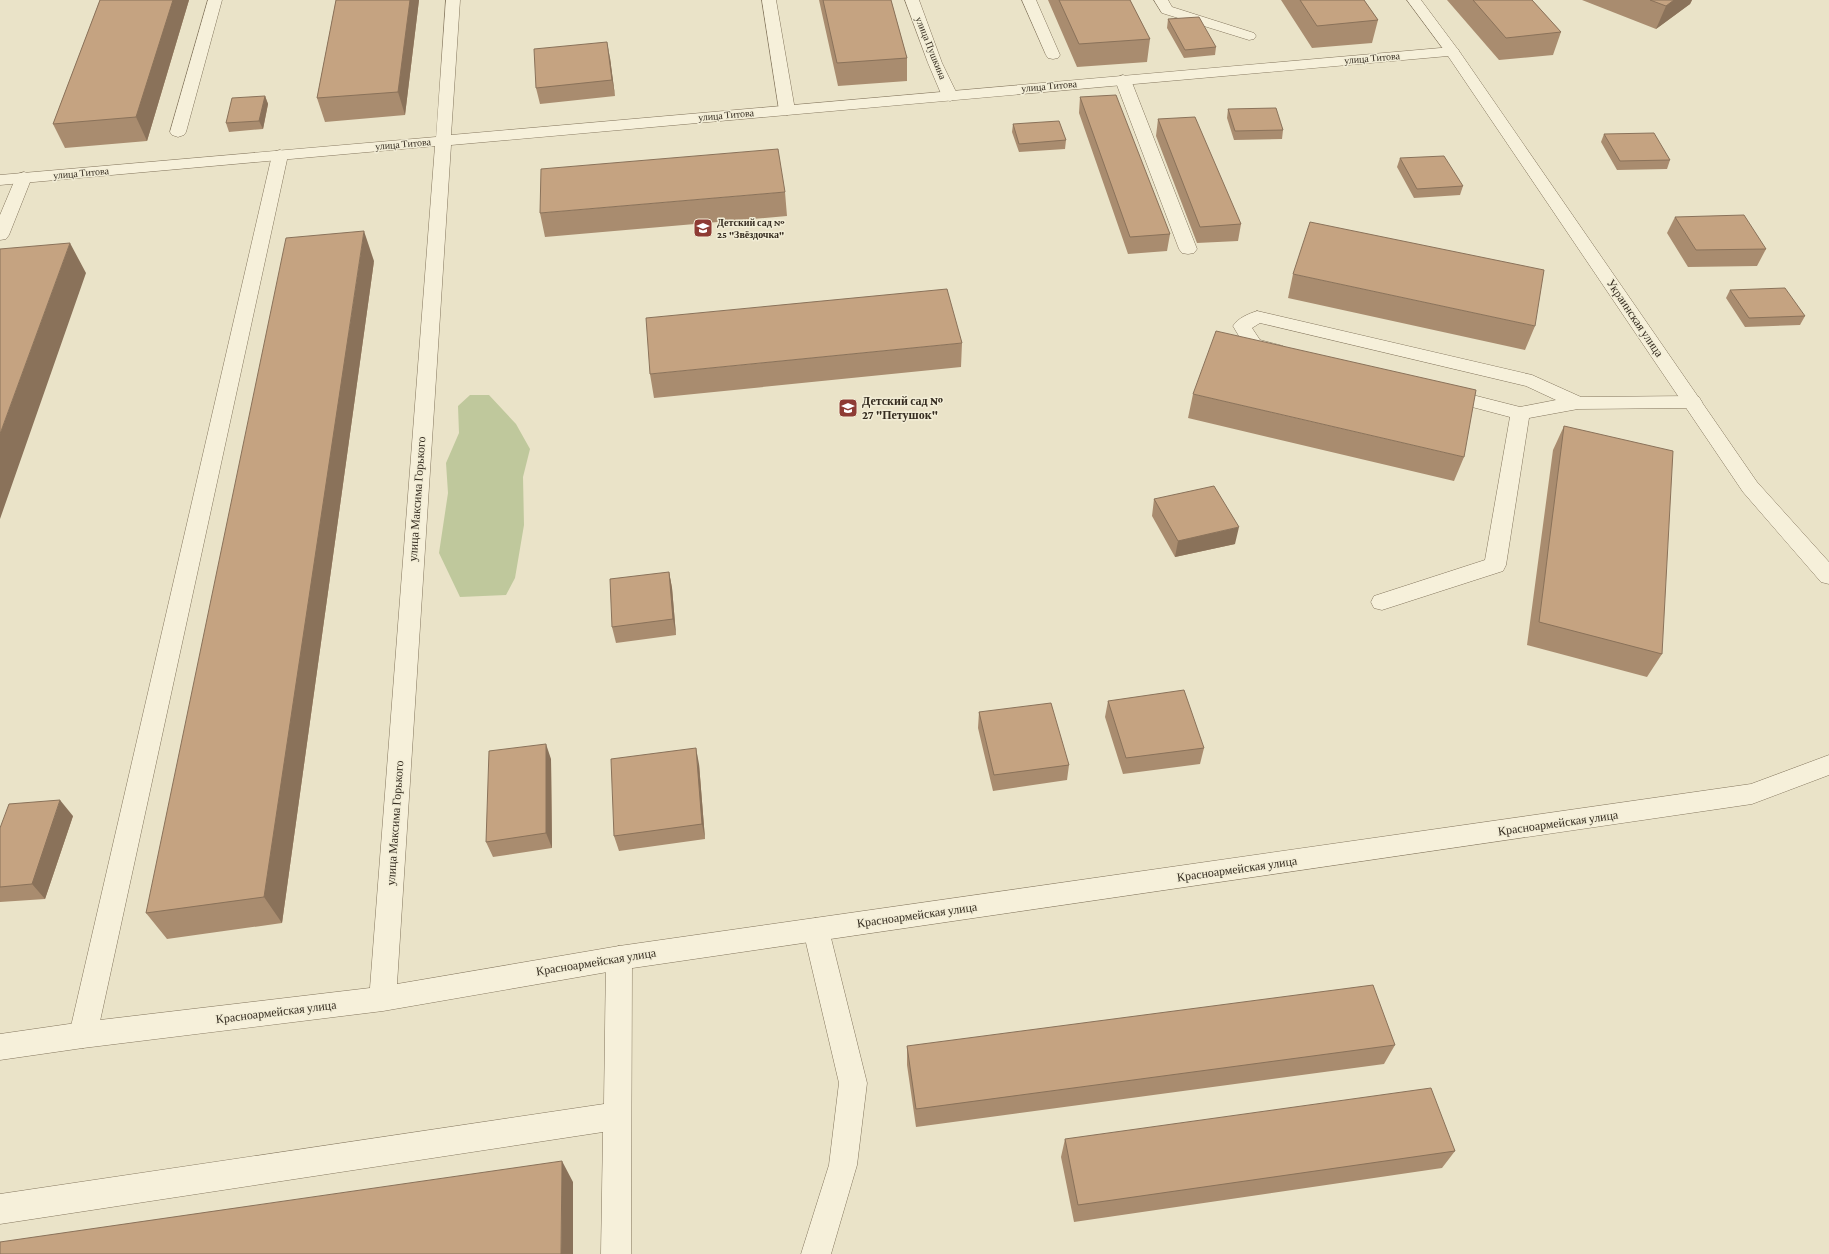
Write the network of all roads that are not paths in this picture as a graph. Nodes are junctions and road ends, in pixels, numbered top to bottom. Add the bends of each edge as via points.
1 (215, 0) edge
2 (453, 0) edge
3 (769, 0) edge
4 (912, 0) edge
5 (1029, 0) edge
6 (1161, 0) edge
7 (1414, 0) edge
8 (1249, 36) dead end
9 (1452, 51) junction
10 (1052, 55) dead end
11 (1123, 80) junction
12 (950, 96) junction
13 (787, 110) junction
14 (178, 132) dead end
15 (442, 140) junction
16 (280, 155) junction
17 (24, 178) junction
18 (0, 180) edge
19 (0, 235) edge
20 (1188, 249) dead end
21 (1291, 354) edge
22 (1428, 389) edge
23 (1692, 402) junction
24 (1578, 403) junction
25 (1520, 413) junction
26 (1829, 576) edge
27 (1382, 602) dead end
28 (1829, 765) edge
29 (816, 930) junction
30 (619, 958) junction
31 (383, 999) junction
32 (83, 1035) junction
33 (0, 1047) edge
34 (617, 1116) junction
35 (0, 1209) edge
36 (616, 1254) edge
37 (816, 1254) edge

1 - 14 street
2 - 15 street, улица Максима Горького
3 - 13 street
4 - 12 street, улица Пушкина via 934,63
5 - 10 street
6 - 8 street via 1167,10
7 - 9 street, Украинская улица
9 - 11 street, улица Титова
9 - 23 street, Украинская улица
11 - 12 street, улица Титова
11 - 20 street
12 - 13 street, улица Титова
13 - 15 street, улица Титова
15 - 16 street, улица Титова
15 - 31 street, улица Максима Горького
16 - 17 street, улица Титова
16 - 32 street
17 - 18 street, улица Титова
17 - 19 street
21 - 24 street via 1253,344 1242,326 1257,317 1532,381
22 - 25 street
23 - 24 street
23 - 26 street, Украинская улица via 1750,487
24 - 25 street
25 - 27 street via 1495,565
28 - 29 street, Красноармейская улица via 1752,794
29 - 30 street, Красноармейская улица
29 - 37 street via 852,1083 843,1165
30 - 31 street, Красноармейская улица
30 - 34 street
31 - 32 street, Красноармейская улица
32 - 33 street, Красноармейская улица
34 - 35 street
34 - 36 street

